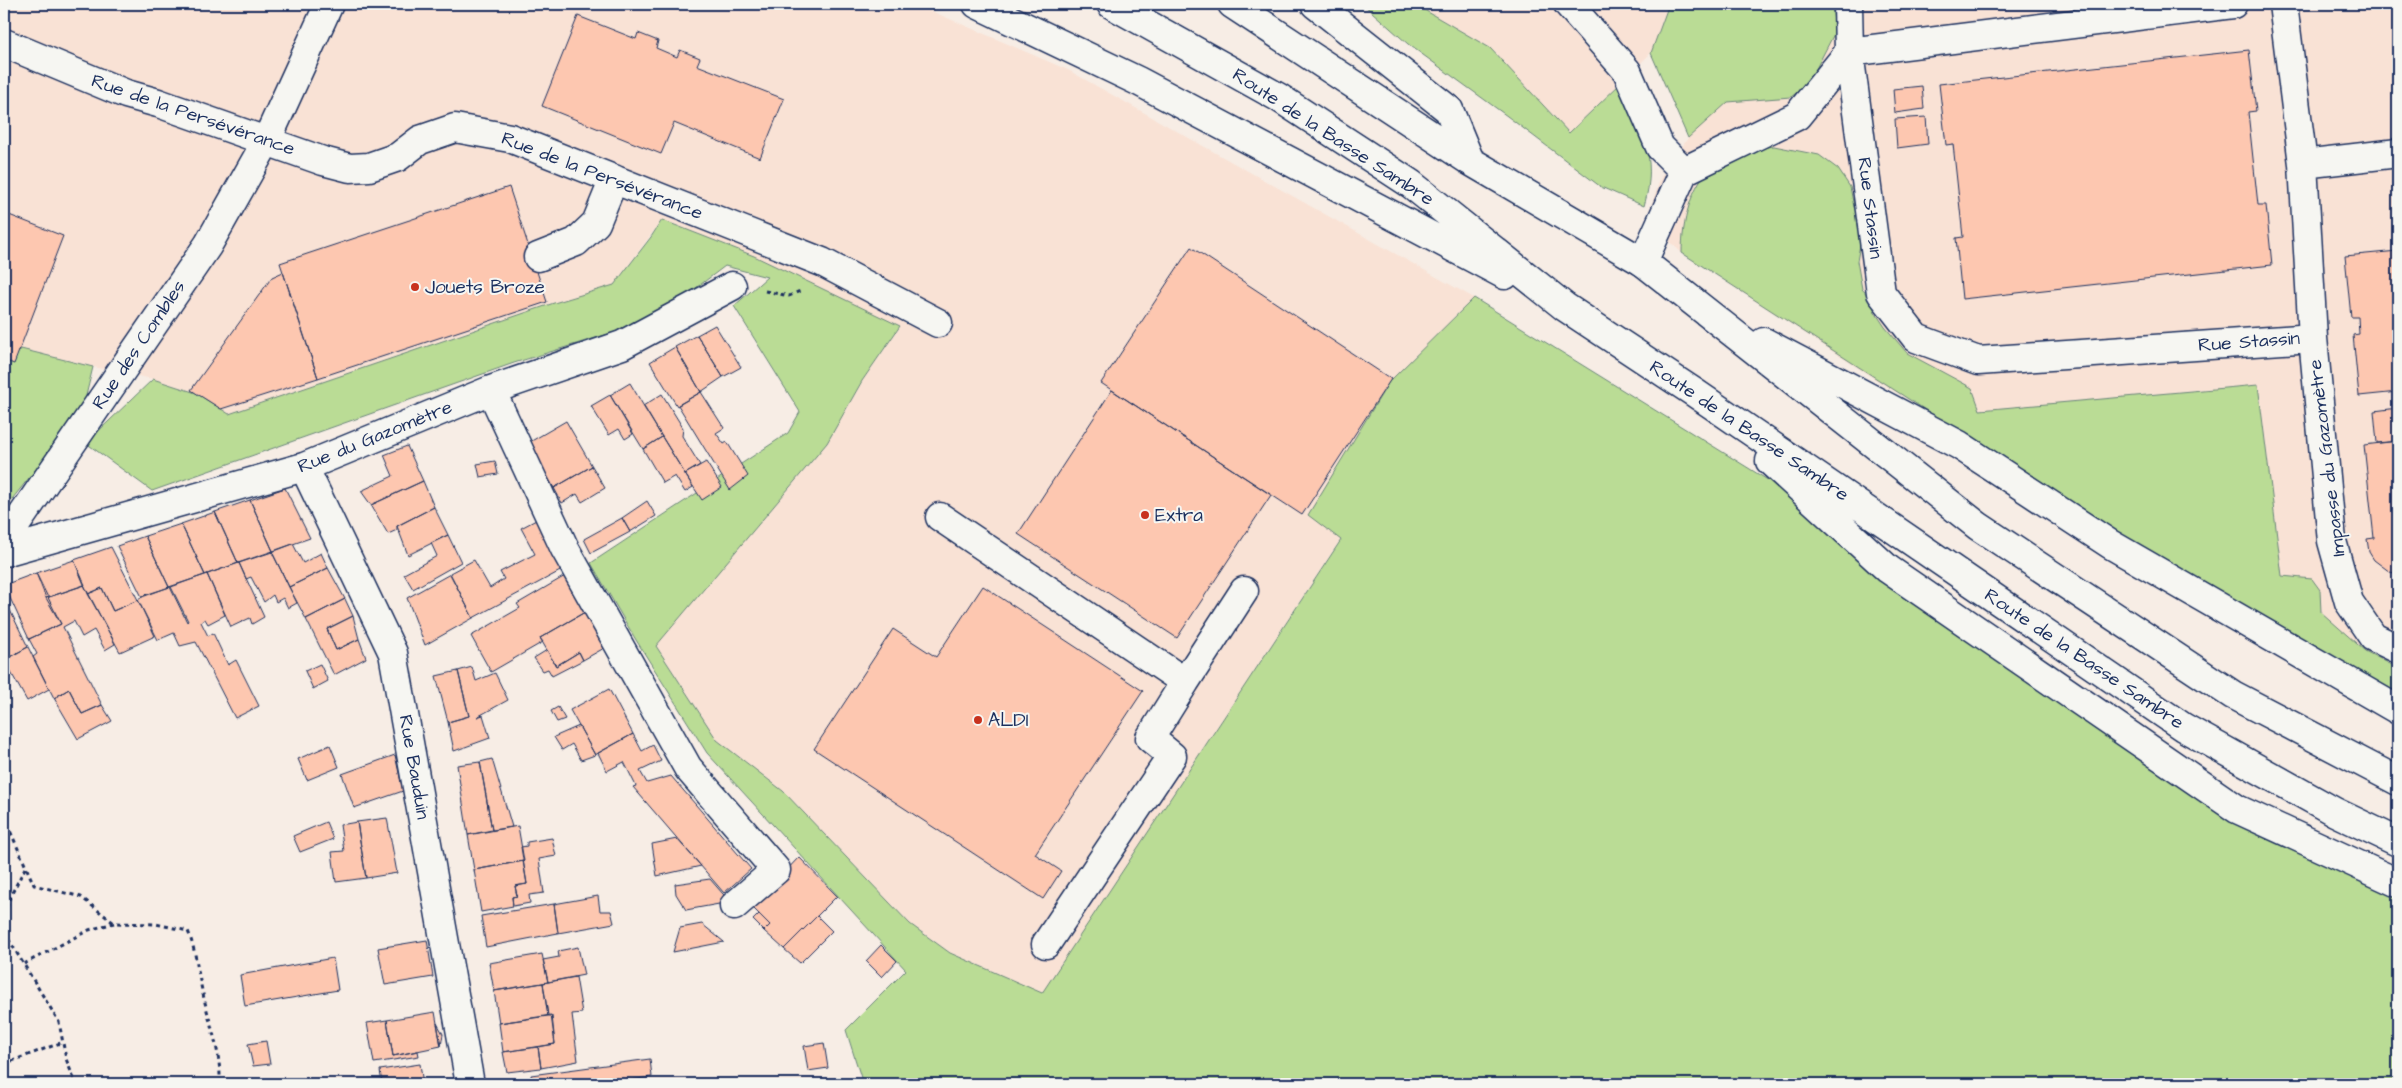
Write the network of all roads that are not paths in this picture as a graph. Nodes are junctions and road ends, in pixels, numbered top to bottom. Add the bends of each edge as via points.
1 (315, 4) edge
2 (329, 4) edge
3 (977, 4) edge
4 (1111, 4) edge
5 (1232, 4) edge
6 (1315, 4) edge
7 (1568, 4) edge
8 (1848, 4) edge
9 (2233, 4) edge
10 (2283, 4) edge
11 (4, 43) edge
12 (1849, 52) junction
13 (266, 142) junction
14 (2398, 153) edge
15 (1470, 161) junction
16 (2302, 164) junction
17 (1684, 171) junction
18 (614, 179) junction
19 (538, 257) dead end
20 (1643, 262) junction
21 (732, 286) road end
22 (1565, 307) junction
23 (1699, 308) junction
24 (938, 323) dead end
25 (2313, 338) junction
26 (490, 390) junction
27 (1695, 393) junction
28 (304, 467) junction
29 (940, 517) dead end
30 (4, 542) edge
31 (4, 552) edge
32 (1244, 591) dead end
33 (2398, 648) edge
34 (1185, 682) junction
35 (2398, 710) edge
36 (2398, 781) edge
37 (2398, 842) edge
38 (2398, 883) edge
39 (734, 906) dead end
40 (1046, 944) dead end
41 (470, 1084) edge

1 - 13 main road, Rue des Combles
2 - 13 main road, Rue des Combles
3 - 22 main road via 1138,81
4 - 22 main road, Route de la Basse Sambre via 1278,97 1411,184
5 - 15 main road
6 - 15 main road via 1449,110
7 - 17 main road via 1628,71 1660,147
8 - 12 main road, Rue Stassin
9 - 12 main road
10 - 16 main road, Impasse du Gazomètre
11 - 13 main road, Rue de la Persévérance via 126,94
12 - 17 main road via 1797,116
12 - 25 main road, Rue Stassin via 1881,292 1916,338 1978,361
13 - 18 main road, Rue de la Persévérance via 350,168 398,157 420,140 456,128 510,138
13 - 30 main road, Rue des Combles via 208,245
14 - 16 main road
15 - 20 main road
16 - 25 main road, Impasse du Gazomètre
17 - 20 main road
18 - 19 main road via 596,223 576,242
18 - 24 main road, Rue de la Persévérance via 822,262
20 - 23 main road
21 - 26 main road, Rue du Gazomètre via 622,345
22 - 27 main road, Route de la Basse Sambre
23 - 35 main road via 1959,445 2110,544
23 - 36 main road via 1978,526 2233,695
25 - 33 main road, Impasse du Gazomètre via 2332,541 2349,602 2373,637
26 - 28 main road, Rue du Gazomètre
26 - 39 main road via 565,549 688,768 776,870
27 - 37 main road, Route de la Basse Sambre via 2183,727 2335,812
27 - 38 main road via 1888,569 2237,809
28 - 31 main road, Rue du Gazomètre
28 - 41 main road, Rue Bauduin via 393,652
29 - 34 main road
32 - 34 main road
34 - 40 main road via 1150,738 1172,756

